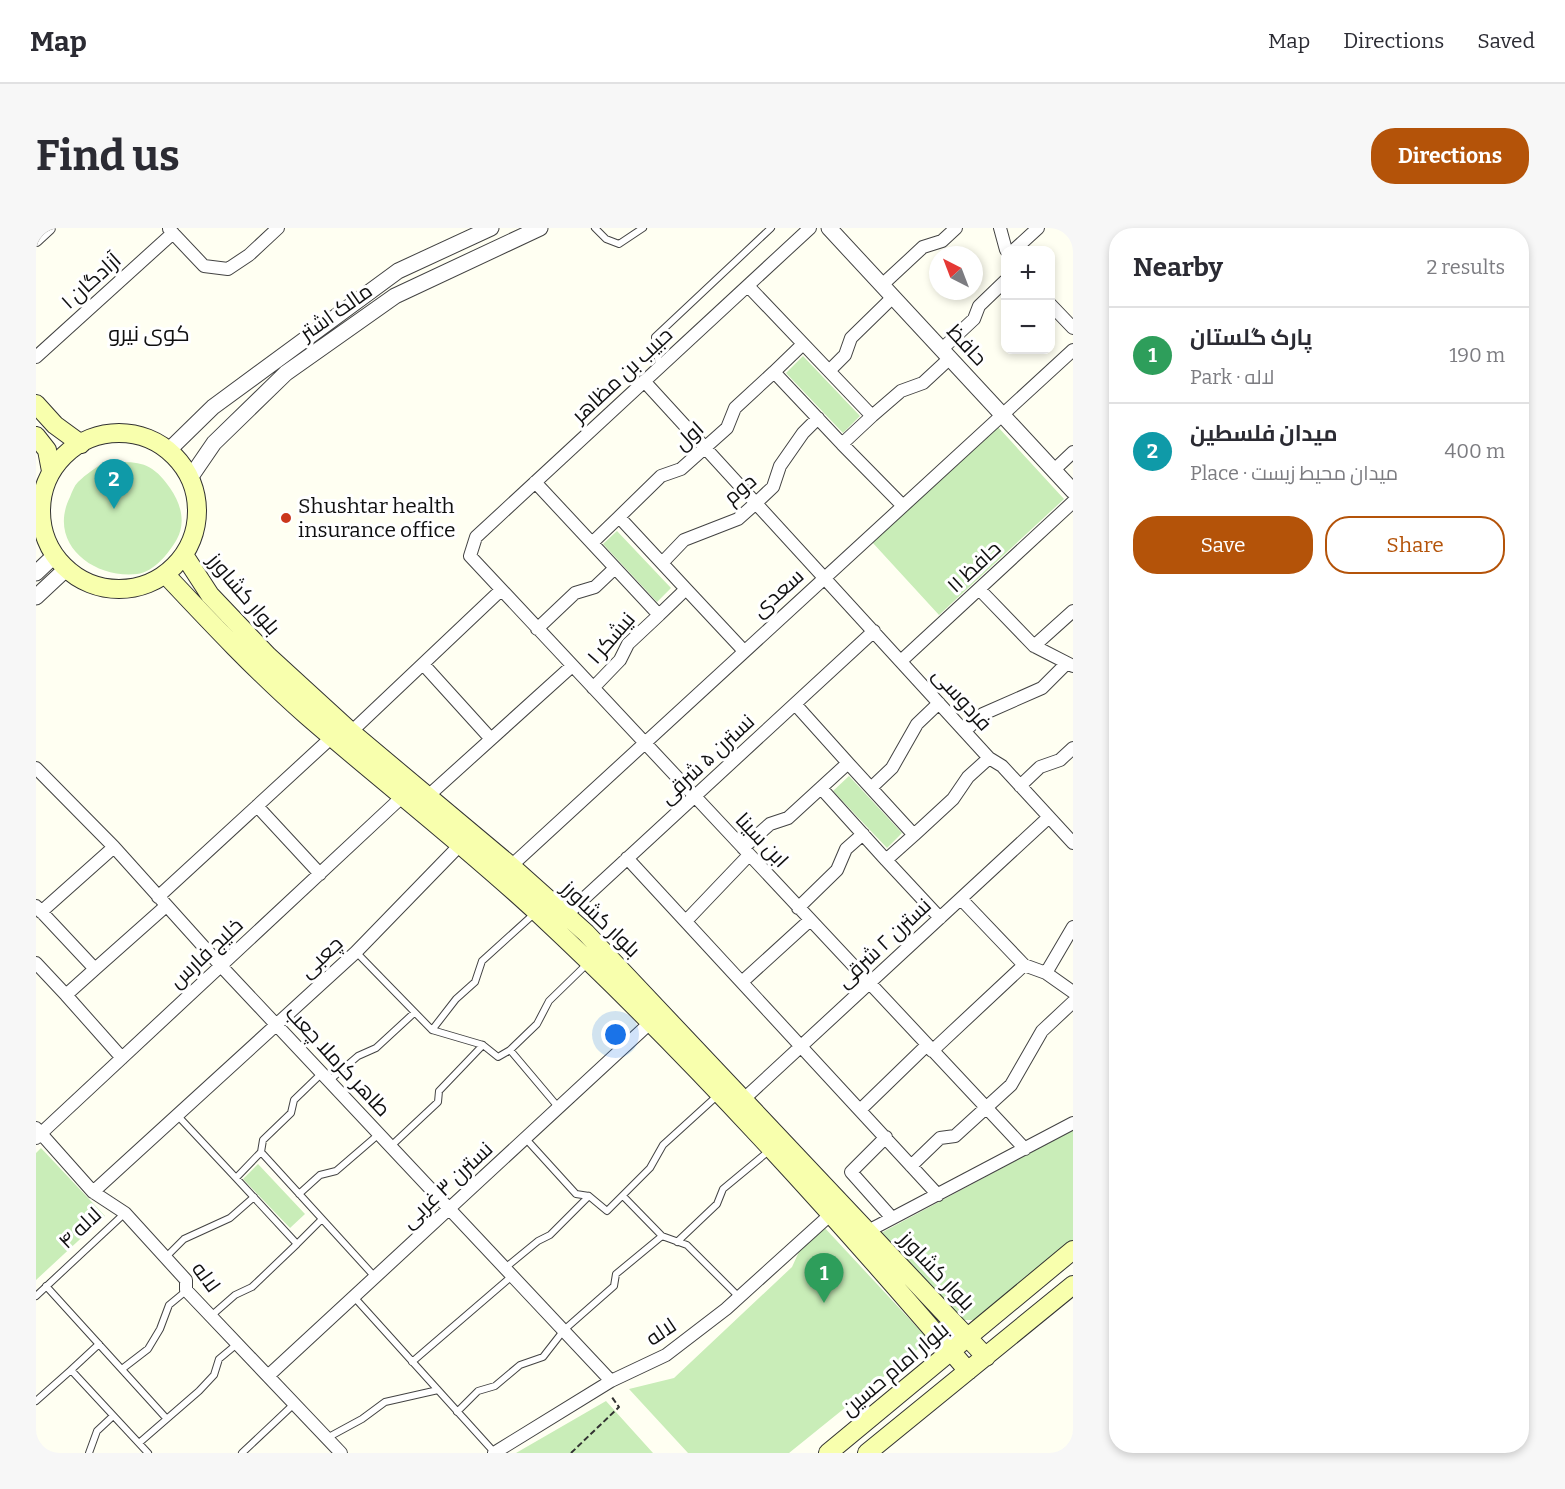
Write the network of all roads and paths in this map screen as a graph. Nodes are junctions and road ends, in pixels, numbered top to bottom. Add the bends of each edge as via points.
1 (49, 228) edge
2 (278, 228) edge
3 (491, 228) edge
4 (540, 228) edge
5 (595, 228) edge
6 (643, 228) edge
7 (771, 228) edge
8 (810, 228) edge
9 (829, 228) edge
10 (956, 228) edge
11 (1000, 228) edge
12 (1038, 228) edge
13 (171, 230) edge
14 (36, 240) edge
15 (1005, 246) edge
16 (1018, 246) edge
17 (882, 285) junction
18 (1001, 285) edge
19 (748, 286) junction
20 (893, 297) junction
21 (1055, 309) edge
22 (1073, 328) edge
23 (803, 344) junction
24 (1073, 350) edge
25 (946, 354) junction
26 (36, 357) edge
27 (659, 368) junction
28 (829, 371) junction
29 (774, 372) junction
30 (644, 381) junction
31 (36, 404) edge
32 (1002, 415) junction
33 (872, 416) junction
34 (818, 418) junction
35 (36, 436) edge
36 (81, 444) junction
37 (843, 444) junction
38 (705, 448) junction
39 (169, 450) junction
40 (1073, 452) edge
41 (1054, 470) junction
42 (51, 471) junction
43 (190, 478) junction
44 (535, 482) junction
45 (1073, 491) edge
46 (1073, 502) edge
47 (756, 503) junction
48 (903, 506) junction
49 (619, 517) junction
50 (592, 543) junction
51 (184, 555) junction
52 (471, 556) joint
53 (60, 563) junction
54 (662, 563) junction
55 (615, 568) junction
56 (36, 573) edge
57 (165, 574) junction
58 (825, 577) junction
59 (686, 589) junction
60 (979, 589) junction
61 (501, 590) junction
62 (36, 597) edge
63 (1073, 611) edge
64 (659, 615) junction
65 (537, 629) junction
66 (874, 631) junction
67 (1034, 646) junction
68 (744, 651) junction
69 (901, 661) junction
70 (423, 664) junction
71 (1070, 665) edge
72 (572, 666) junction
73 (593, 688) junction
74 (939, 703) junction
75 (795, 704) junction
76 (965, 731) junction
77 (351, 732) junction
78 (332, 737) junction
79 (491, 739) junction
80 (644, 743) junction
81 (1073, 748) edge
82 (990, 758) junction
83 (848, 763) junction
84 (36, 768) edge
85 (1020, 786) junction
86 (821, 788) junction
87 (871, 788) junction
88 (403, 796) junction
89 (428, 796) junction
90 (695, 796) junction
91 (257, 806) junction
92 (1049, 817) junction
93 (863, 834) junction
94 (914, 835) junction
95 (1073, 843) edge
96 (459, 846) junction
97 (114, 847) junction
98 (746, 852) junction
99 (627, 858) junction
100 (886, 860) junction
101 (511, 866) junction
102 (320, 874) junction
103 (961, 899) junction
104 (162, 901) junction
105 (798, 908) junction
106 (39, 909) edge
107 (537, 912) junction
108 (566, 915) junction
109 (940, 918) junction
110 (686, 921) junction
111 (809, 921) junction
112 (1073, 927) edge
113 (356, 952) junction
114 (590, 962) junction
115 (1024, 965) junction
116 (37, 966) edge
117 (221, 966) junction
118 (94, 969) junction
119 (1046, 973) junction
120 (742, 981) junction
121 (868, 984) junction
122 (1073, 992) edge
123 (66, 995) junction
124 (1073, 1002) edge
125 (414, 1014) junction
126 (651, 1022) junction
127 (277, 1023) junction
128 (432, 1030) junction
129 (483, 1045) junction
130 (802, 1046) junction
131 (929, 1048) junction
132 (510, 1050) junction
133 (122, 1058) junction
134 (326, 1076) junction
135 (718, 1095) junction
136 (745, 1098) junction
137 (560, 1108) junction
138 (986, 1108) junction
139 (861, 1110) junction
140 (176, 1114) junction
141 (1073, 1123) edge
142 (38, 1133) edge
143 (380, 1134) junction
144 (886, 1137) junction
145 (526, 1139) junction
146 (391, 1146) junction
147 (771, 1149) junction
148 (1025, 1149) junction
149 (261, 1152) junction
150 (911, 1166) junction
151 (236, 1178) junction
152 (93, 1192) junction
153 (299, 1194) junction
154 (938, 1195) junction
155 (589, 1196) junction
156 (623, 1196) junction
157 (254, 1197) junction
158 (450, 1209) junction
159 (125, 1213) junction
160 (830, 1215) junction
161 (892, 1218) junction
162 (322, 1220) junction
163 (868, 1231) junction
164 (662, 1236) junction
165 (677, 1242) junction
166 (297, 1244) junction
167 (1073, 1250) edge
168 (165, 1258) junction
169 (509, 1272) junction
170 (375, 1278) junction
171 (1073, 1285) edge
172 (46, 1287) junction
173 (186, 1290) junction
174 (36, 1296) edge
175 (354, 1297) junction
176 (739, 1297) junction
177 (211, 1316) junction
178 (564, 1330) junction
179 (968, 1337) junction
180 (99, 1344) junction
181 (237, 1344) junction
182 (952, 1352) junction
183 (986, 1357) junction
184 (412, 1362) junction
185 (122, 1369) junction
186 (71, 1370) junction
187 (968, 1371) junction
188 (268, 1376) junction
189 (607, 1383) junction
190 (438, 1390) junction
191 (36, 1401) edge
192 (295, 1404) junction
193 (457, 1412) junction
194 (113, 1416) junction
195 (166, 1418) junction
196 (327, 1438) junction
197 (139, 1443) junction
198 (89, 1453) edge
199 (148, 1453) edge
200 (242, 1453) edge
201 (341, 1453) edge
202 (494, 1453) edge
203 (571, 1453) edge
204 (828, 1453) edge
205 (867, 1453) edge

1 - 14 street
2 - 13 street via 228,269 204,266
3 - 39 street, مالک اشتر via 398,271 213,407
4 - 43 street, مالک اشتر via 395,296 286,373 214,443
5 - 6 lane via 606,239 619,244
7 - 27 lane via 655,337
8 - 19 street, حبیب بن مظاهر
9 - 17 street, حافظ
10 - 17 street via 942,241 923,247
11 - 15 street
12 - 16 street
13 - 26 street, آزادگان ۱
17 - 20 street, حافظ
18 - 25 street via 979,306 974,319
19 - 23 street
19 - 27 street, حبیب بن مظاهر
20 - 25 street, حافظ
20 - 28 street via 851,338 845,355
21 - 22 street
23 - 28 street
23 - 29 street, اول
24 - 32 street, سعدی
25 - 32 street, حافظ
25 - 33 street via 922,383 900,391
27 - 30 street, حبیب بن مظاهر
28 - 33 street
29 - 34 street
29 - 38 street, اول via 735,408 727,428
30 - 38 street, فردوسی
30 - 44 street, حبیب بن مظاهر
31 - 36 main road via 55,425
32 - 41 street, حافظ
32 - 48 street, سعدی
33 - 37 street
34 - 37 street
34 - 47 street, دوم via 802,433 780,466 773,487
35 - 42 main road via 47,450
36 - 39 main road via 92,437 119,432 145,437
36 - 42 main road via 69,450
37 - 48 street
38 - 47 street, فردوسی
38 - 49 street, اول via 681,469 661,476
39 - 43 main road
40 - 41 street
41 - 45 street, حافظ
42 - 53 main road via 40,514 44,536
43 - 51 main road via 197,504 195,531
44 - 50 street
44 - 52 street, حبیب بن مظاهر via 476,537
46 - 60 street, حافظ ۱۱
47 - 54 street, دوم via 738,519 684,540
47 - 58 street, فردوسی
48 - 58 street, سعدی
49 - 50 street, اول
49 - 54 street
50 - 55 street
51 - 57 main road
51 - 77 main road, بلوار کشاورز via 210,595 268,656
52 - 61 street, ابن سینا
53 - 56 street
53 - 57 main road via 89,584 115,589 141,586
53 - 62 street
54 - 59 street
55 - 64 street
55 - 65 street via 595,587 575,593
57 - 78 main road, بلوار کشاورز via 244,658
58 - 66 street, فردوسی
58 - 68 street, سعدی
59 - 64 street, نیشکر ۱
59 - 68 street
60 - 67 street
60 - 69 street, حافظ ۱۱
61 - 65 street, ابن سینا
61 - 70 street
63 - 67 street
64 - 73 street, نیشکر ۱ via 628,644 620,660
65 - 72 street, ابن سینا
66 - 69 street, فردوسی
66 - 75 street, نسترن ۵ شرقی
67 - 71 street
68 - 80 street, سعدی
69 - 74 street, فردوسی
70 - 77 street
70 - 79 street
71 - 76 street via 1042,688 983,714
72 - 73 street, ابن سینا
72 - 79 street
73 - 80 street, ابن سینا
74 - 76 street, فردوسی
74 - 87 street via 917,723 892,768
75 - 83 street
75 - 90 street, نسترن ۵ شرقی
76 - 82 street, فردوسی
77 - 89 main road, بلوار کشاورز
78 - 88 main road, بلوار کشاورز
78 - 91 street
79 - 89 street
80 - 90 street, ابن سینا
80 - 101 street, سعدی
81 - 85 street via 1060,760 1040,767
82 - 85 street, فردوسی
82 - 94 street
83 - 86 street
83 - 87 street
84 - 97 street, طاهر کرملا چعب
85 - 92 street, فردوسی
86 - 93 street
86 - 98 street via 788,818 770,824
87 - 94 street
88 - 96 main road, بلوار کشاورز
88 - 102 street, خلیج فارس
89 - 101 main road, بلوار کشاورز
90 - 98 street, ابن سینا
90 - 99 street, نسترن ۵ شرقی
91 - 102 street
91 - 104 street
92 - 95 street, فردوسی
92 - 103 street, نسترن ۲ شرقی
93 - 100 street
93 - 105 street via 846,849 837,870
94 - 100 street
96 - 107 main road, بلوار کشاورز
96 - 113 street, چعبی
97 - 104 street, طاهر کرملا چعب
97 - 106 street
98 - 105 street, ابن سینا
98 - 110 street
99 - 108 street, نسترن ۵ شرقی
99 - 110 street
100 - 109 street
101 - 108 main road, بلوار کشاورز
102 - 117 street, خلیج فارس
103 - 109 street, نسترن ۲ شرقی
103 - 115 street
104 - 117 street, طاهر کرملا چعب
104 - 118 street
105 - 111 street, ابن سینا
106 - 118 street
107 - 114 main road, بلوار کشاورز
107 - 128 lane via 482,961 475,982
108 - 136 main road, بلوار کشاورز
109 - 121 street, نسترن ۲ شرقی
110 - 120 street
111 - 120 street
111 - 121 street, ابن سینا
112 - 119 street
113 - 125 lane
113 - 127 street, چعبی
114 - 126 main road, بلوار کشاورز
114 - 132 lane via 549,1001 537,1024
115 - 119 street
115 - 131 street
116 - 123 street
117 - 127 street, طاهر کرملا چعب
117 - 133 street, خلیج فارس
118 - 123 street
119 - 122 street
120 - 130 street
121 - 130 street, نسترن ۲ شرقی
121 - 131 street, ابن سینا
123 - 133 street
124 - 138 street via 1042,1031 1011,1085
125 - 128 lane
125 - 134 lane via 376,1048
126 - 135 main road, بلوار کشاورز
126 - 137 street, نسترن ۳ غربی
127 - 134 street, طاهر کرملا چعب
127 - 140 street, چعبی
128 - 129 lane
129 - 132 lane via 498,1057
129 - 146 lane via 440,1091 438,1102
130 - 136 street, نسترن ۲ شرقی
130 - 139 street
131 - 138 street, ابن سینا
131 - 139 street
132 - 137 lane
133 - 142 street, خلیج فارس
134 - 143 street, طاهر کرملا چعب
134 - 149 lane via 294,1100 291,1113 263,1140
135 - 147 main road, بلوار کشاورز
135 - 156 lane via 663,1145 650,1168
136 - 163 main road, بلوار کشاورز
137 - 145 street, نسترن ۳ غربی
138 - 148 street, ابن سینا
138 - 150 street via 955,1136 940,1138
139 - 144 street
140 - 151 lane
140 - 152 street, لاله ۴
141 - 148 street
142 - 152 street, لاله
143 - 146 street, طاهر کرملا چعب
143 - 153 lane via 336,1171 320,1175
144 - 150 street
144 - 161 street via 851,1172
145 - 155 lane via 576,1194
145 - 158 street, نسترن ۳ غربی
146 - 158 street, طاهر کرملا چعب
147 - 160 main road, بلوار کشاورز
147 - 165 lane via 723,1189 717,1204
148 - 154 street
149 - 151 lane
149 - 153 lane
150 - 154 street
151 - 157 lane
152 - 159 street, لاله
153 - 162 lane
154 - 161 street
155 - 156 lane via 607,1211
155 - 169 lane via 550,1235 538,1240
156 - 164 lane
157 - 166 lane
157 - 168 lane via 230,1218 184,1239
158 - 169 street, طاهر کرملا چعب
158 - 170 street, نسترن ۳ غربی
159 - 168 street, لاله
159 - 172 lane, لاله ۴
160 - 176 street, لاله
160 - 182 main road, بلوار کشاورز
161 - 163 street
162 - 166 lane
162 - 170 lane
163 - 179 main road, بلوار کشاورز
164 - 165 lane
164 - 178 lane via 616,1274 614,1286
165 - 176 lane via 687,1245
166 - 177 lane via 252,1287 235,1294
167 - 179 main road, بلوار امام حسین
168 - 173 street, لاله via 186,1280
169 - 178 street, طاهر کرملا چعب
169 - 184 lane
170 - 175 street, نسترن ۳ غربی
171 - 183 main road
172 - 174 lane, لاله ۴
172 - 180 lane
173 - 177 street, لاله
173 - 185 lane via 169,1305 148,1348
175 - 184 lane
175 - 188 street, نسترن ۳ غربی
176 - 189 street, لاله via 666,1355
177 - 181 street, لاله
178 - 189 street, طاهر کرملا چعب
178 - 193 lane via 543,1356 520,1365 495,1386 478,1391
179 - 182 main road, بلوار امام حسین
179 - 183 main road, بلوار کشاورز
180 - 185 lane
180 - 186 lane
181 - 188 street, لاله
181 - 195 lane via 219,1359 214,1375 199,1391
182 - 187 main road, بلوار کشاورز
182 - 204 main road, بلوار امام حسین
183 - 187 main road
184 - 190 lane
185 - 195 lane
186 - 191 lane
186 - 194 lane
187 - 205 main road
188 - 192 street, لاله
189 - 202 street, لاله
189 - 203 path via 619,1407
190 - 193 lane
190 - 196 lane via 385,1402
192 - 196 street, لاله
192 - 200 lane
193 - 202 lane
194 - 197 lane
194 - 198 lane via 97,1431
195 - 197 lane
196 - 201 street, لاله
197 - 199 lane

